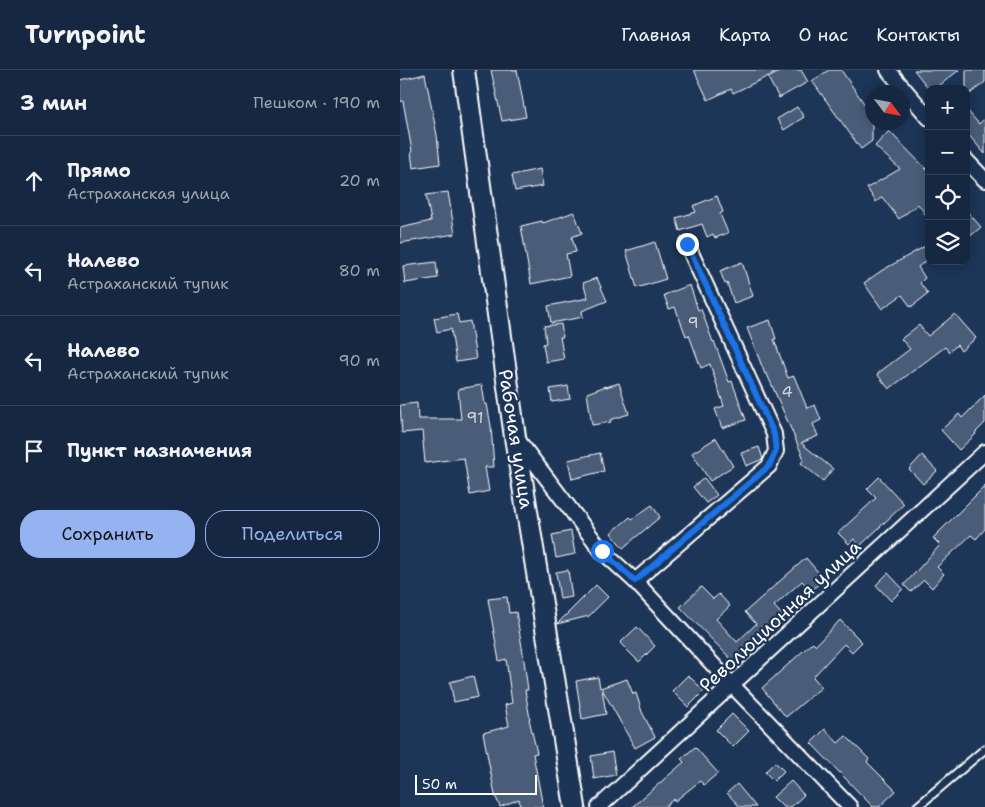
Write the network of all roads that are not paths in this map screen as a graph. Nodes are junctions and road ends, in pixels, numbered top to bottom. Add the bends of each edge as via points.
1 (464, 70) edge
2 (888, 70) edge
3 (925, 113) edge
4 (970, 164) edge
5 (985, 180) edge
6 (687, 244) dead end
7 (515, 437) junction
8 (985, 452) edge
9 (635, 581) junction
10 (732, 685) junction
11 (985, 749) edge
12 (575, 807) edge
13 (599, 807) edge
14 (850, 807) edge
15 (917, 807) edge

1 - 7 street, Рабочая улица
2 - 3 street
4 - 5 street
6 - 9 street via 774,434 776,451 769,466
7 - 9 street via 602,551
7 - 12 street, Рабочая улица
8 - 10 street, Революционная улица
9 - 10 street
10 - 13 street, Революционная улица
10 - 14 street
11 - 15 lane

